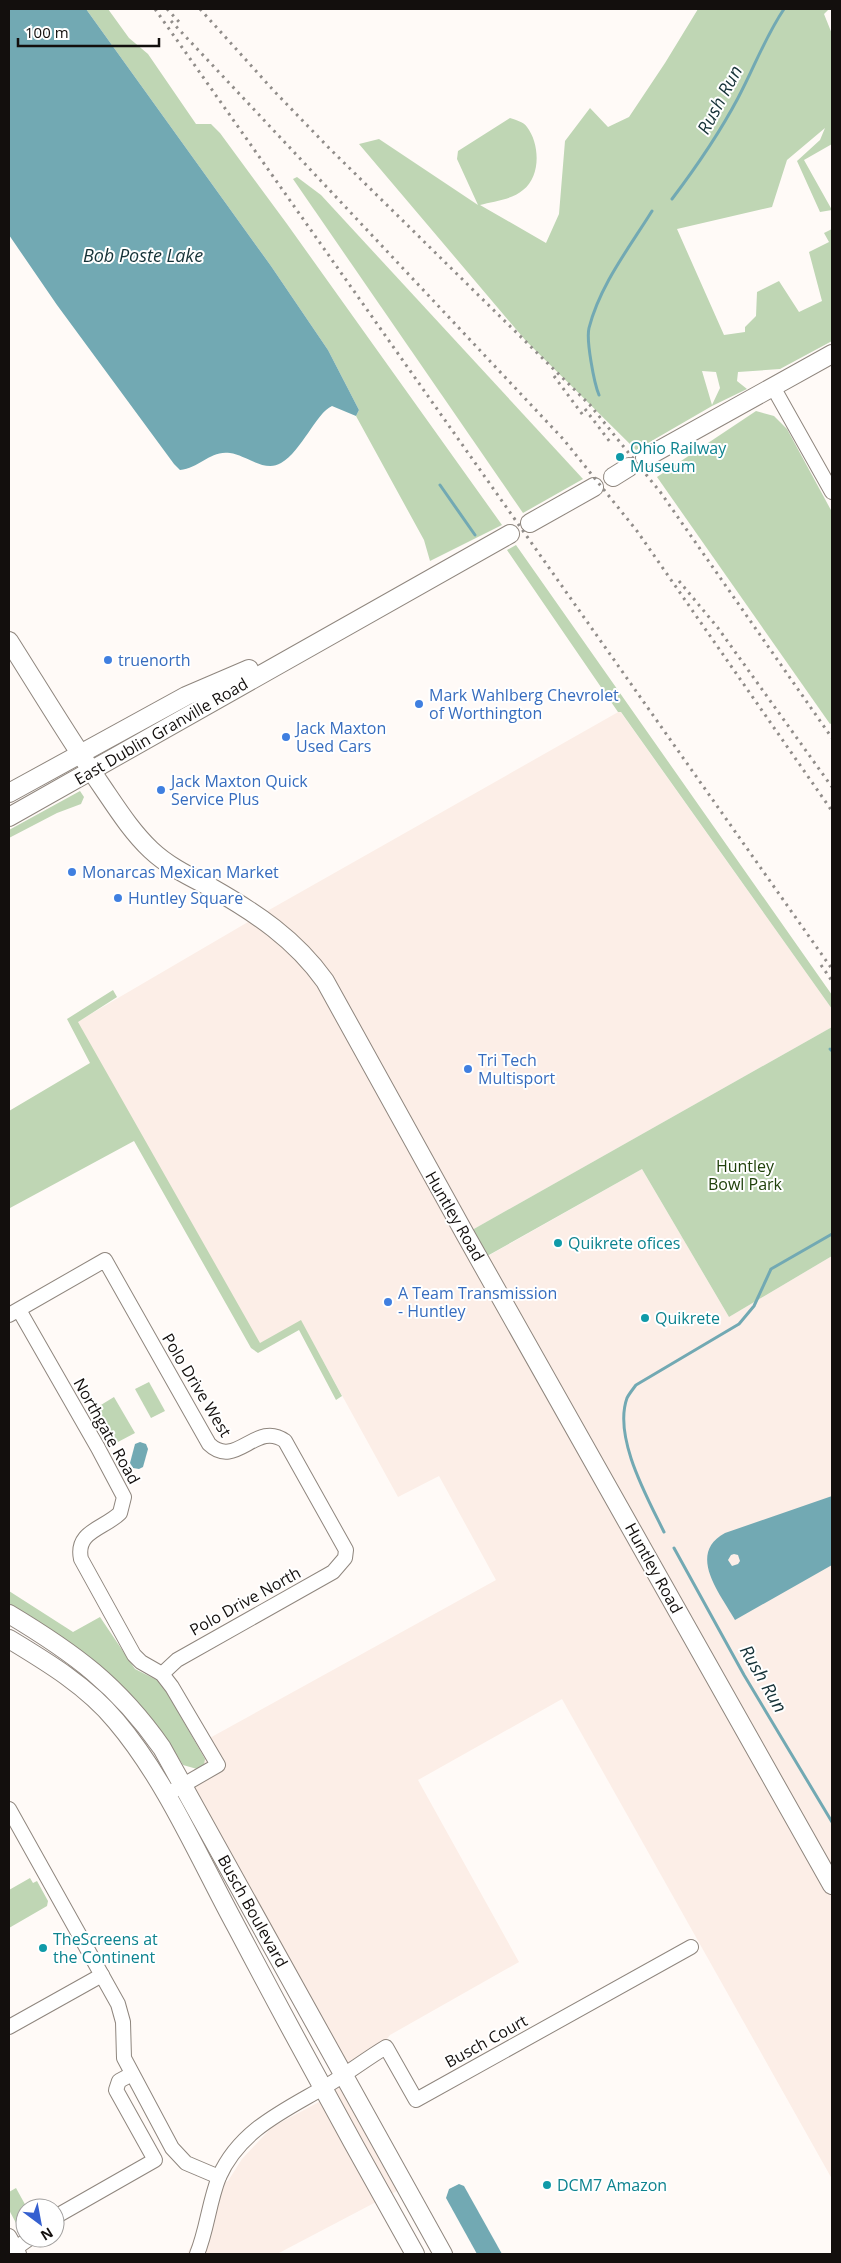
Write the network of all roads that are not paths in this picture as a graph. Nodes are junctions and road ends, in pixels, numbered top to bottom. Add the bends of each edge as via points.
1 (832, 354) edge
2 (773, 387) junction
3 (645, 458) dead end
4 (629, 467) dead end
5 (613, 476) dead end
6 (594, 487) dead end
7 (832, 492) edge
8 (530, 523) dead end
9 (510, 534) dead end
10 (9, 641) edge
11 (312, 644) junction
12 (79, 753) junction
13 (91, 771) junction
14 (9, 792) edge
15 (9, 817) edge
16 (14, 1312) edge
17 (345, 1558) joint
18 (9, 1614) edge
19 (9, 1639) edge
20 (162, 1674) junction
21 (183, 1786) junction
22 (166, 1796) junction
23 (9, 1809) edge
24 (832, 1885) edge
25 (692, 1947) dead end
26 (102, 1975) junction
27 (9, 2026) edge
28 (132, 2074) junction
29 (345, 2074) junction
30 (322, 2088) junction
31 (219, 2177) junction
32 (65, 2212) edge
33 (9, 2236) edge
34 (15, 2252) edge
35 (197, 2254) edge
36 (415, 2254) edge
37 (443, 2254) edge

1 - 2 main road
2 - 3 main road
2 - 7 street
4 - 5 main road
6 - 8 main road
9 - 11 main road, East Dublin Granville Road
10 - 12 main road, Huntley Road
11 - 12 main road, East Dublin Granville Road via 186,696
11 - 13 main road, East Dublin Granville Road
12 - 13 main road, Huntley Road
12 - 14 main road, East Dublin Granville Road
13 - 15 main road, East Dublin Granville Road
13 - 24 main road, Huntley Road via 129,826 151,850 184,874 274,926 302,952 325,981
16 - 17 street, Polo Drive West via 104,1260 209,1444 227,1452 267,1435 285,1441 343,1541
16 - 20 street, Northgate Road via 124,1497 120,1513 83,1539 81,1560 134,1655
17 - 20 street, Polo Drive North via 333,1572 177,1660
18 - 21 main road, Busch Boulevard via 75,1655 122,1697 146,1726
19 - 22 main road, Busch Boulevard via 54,1666 115,1720
20 - 21 street, Northgate Road via 218,1765
21 - 22 street, Northgate Road
21 - 29 main road, Busch Boulevard
22 - 30 main road, Busch Boulevard
23 - 26 street
25 - 29 street, Busch Court via 416,2100 386,2047
26 - 27 street
26 - 28 street via 118,2004 123,2022 124,2058
28 - 31 street via 172,2148 186,2163
28 - 32 street via 120,2081 116,2090 154,2160
29 - 30 street, Busch Court
29 - 37 main road, Busch Boulevard
30 - 31 street, Busch Court via 258,2126 244,2140
30 - 36 main road, Busch Boulevard
31 - 35 street, Busch Court
33 - 34 street

